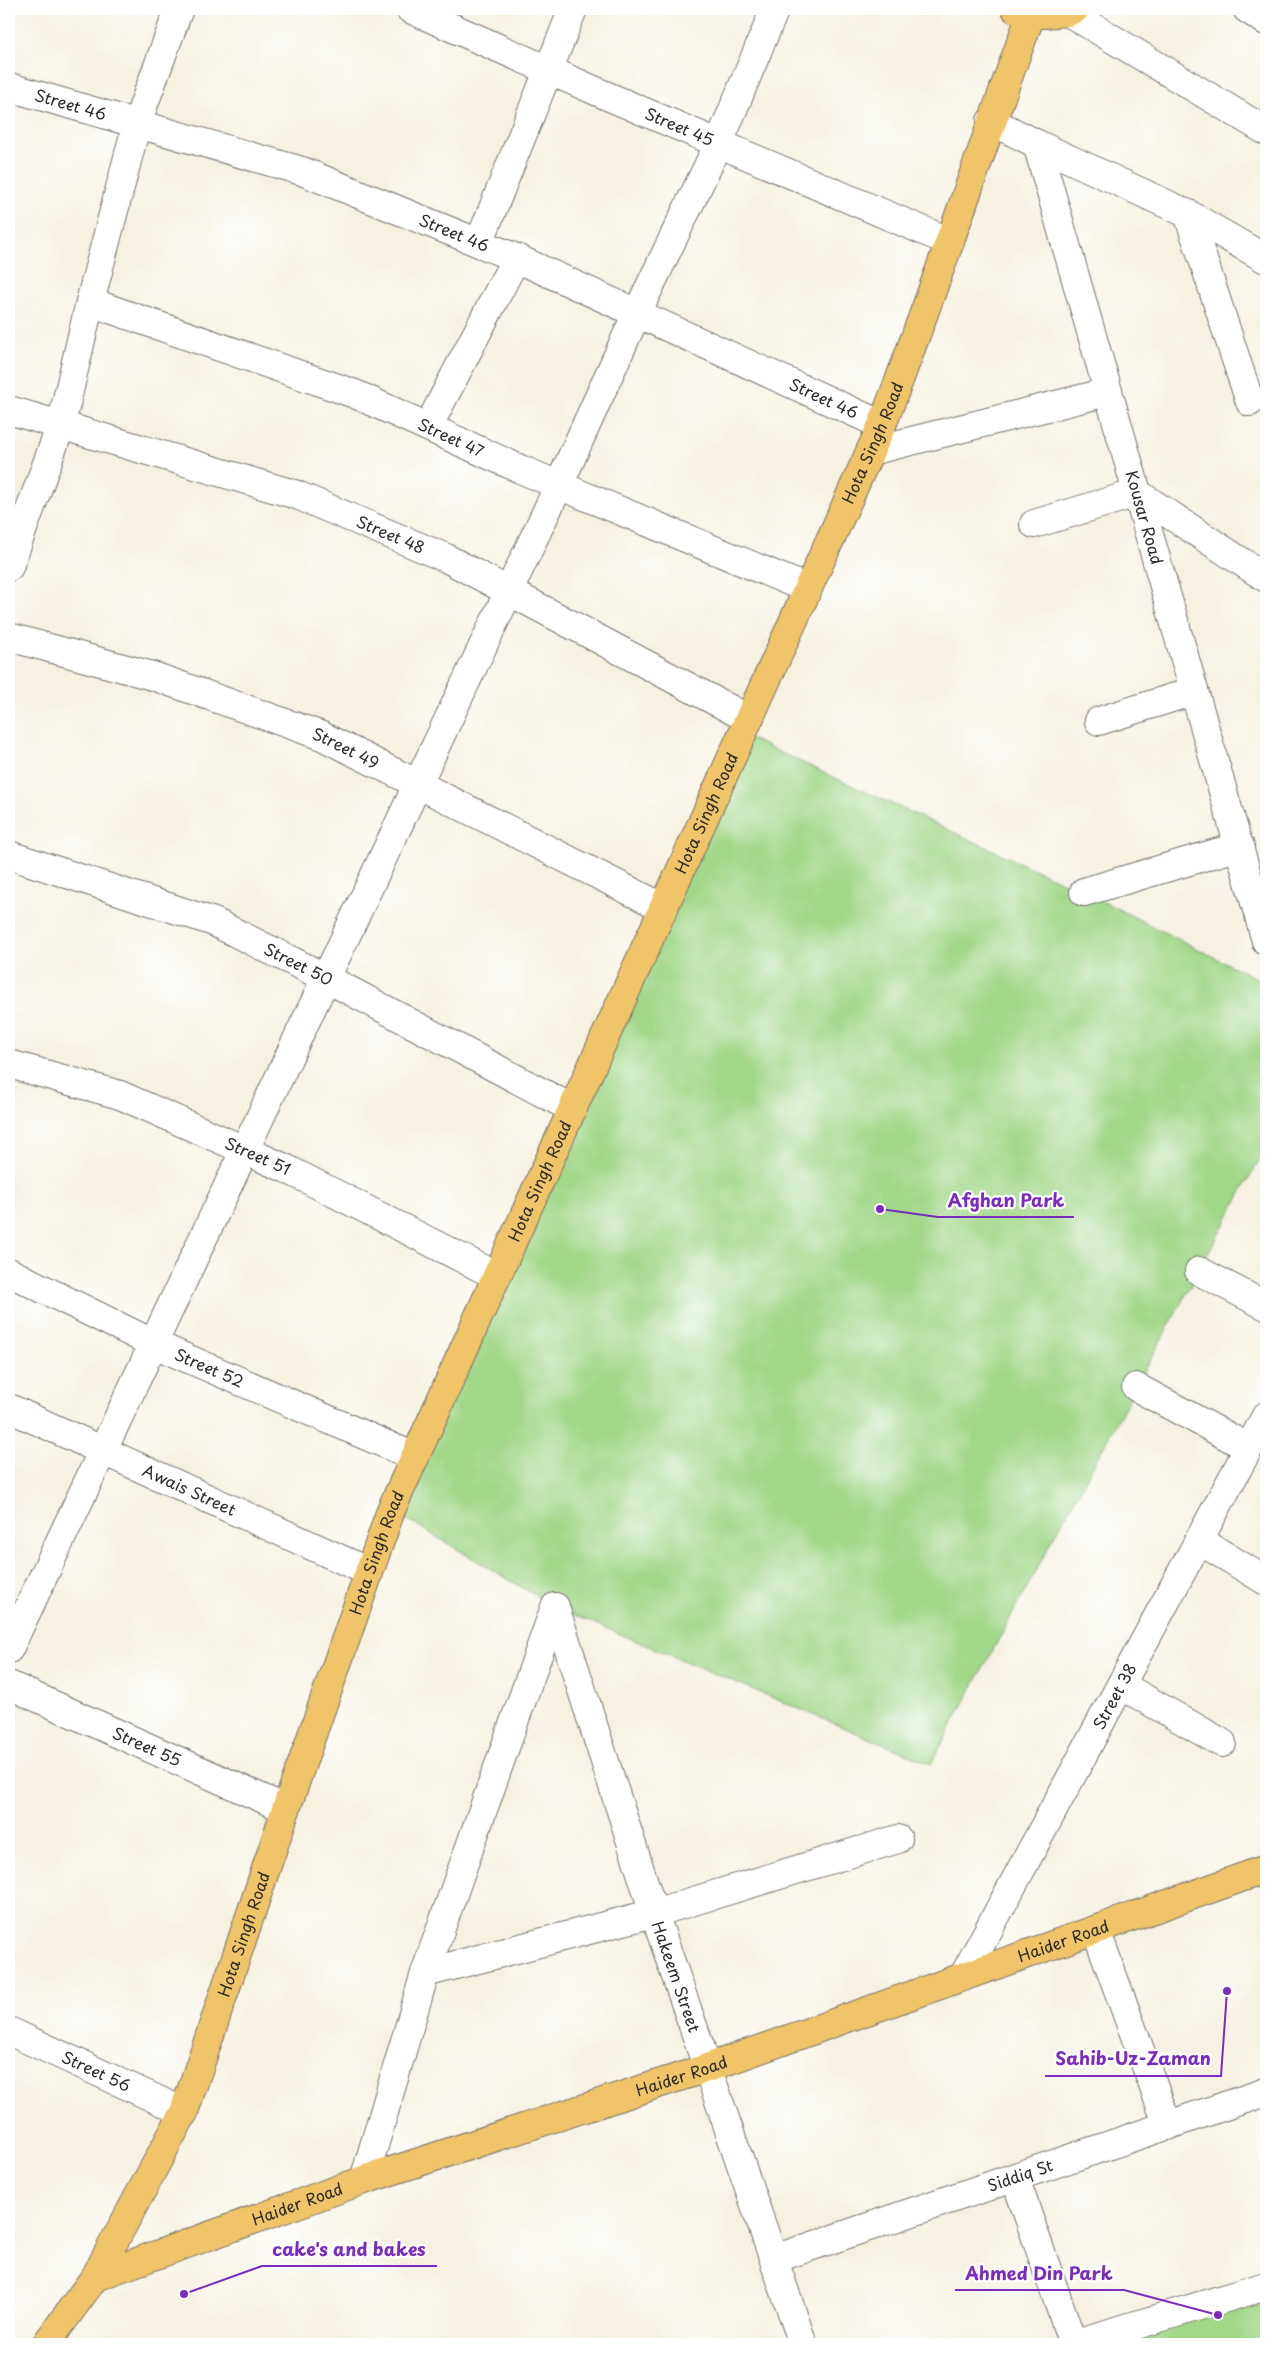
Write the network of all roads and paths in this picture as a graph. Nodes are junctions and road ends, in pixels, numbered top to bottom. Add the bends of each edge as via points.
1 (179, 9) edge
2 (410, 9) edge
3 (573, 9) edge
4 (775, 9) edge
5 (1246, 9) edge
6 (1072, 10) edge
7 (1027, 11) edge
8 (1266, 21) edge
9 (548, 70) junction
10 (9, 87) edge
11 (991, 121) junction
12 (137, 123) junction
13 (1266, 131) edge
14 (719, 144) junction
15 (1037, 144) junction
16 (1188, 214) junction
17 (950, 242) junction
18 (479, 243) junction
19 (516, 258) junction
20 (1266, 259) edge
21 (90, 302) junction
22 (637, 313) junction
23 (1108, 392) junction
24 (1250, 402) dead end
25 (9, 410) edge
26 (61, 425) junction
27 (882, 425) junction
28 (428, 428) junction
29 (871, 451) junction
30 (559, 485) junction
31 (1137, 493) junction
32 (1034, 524) dead end
33 (9, 567) edge
34 (1266, 578) edge
35 (808, 589) junction
36 (508, 592) junction
37 (9, 637) edge
38 (1194, 691) junction
39 (750, 718) junction
40 (1099, 721) dead end
41 (418, 785) junction
42 (1240, 846) junction
43 (9, 855) edge
44 (1084, 892) dead end
45 (664, 908) junction
46 (1266, 941) edge
47 (326, 978) junction
48 (9, 1064) edge
49 (572, 1109) junction
50 (246, 1150) junction
51 (1199, 1271) dead end
52 (9, 1272) edge
53 (497, 1276) junction
54 (1266, 1306) edge
55 (154, 1344) junction
56 (1136, 1387) dead end
57 (9, 1408) edge
58 (1266, 1416) edge
59 (1249, 1448) junction
60 (104, 1452) junction
61 (415, 1457) junction
62 (1199, 1540) junction
63 (369, 1572) junction
64 (1266, 1581) edge
65 (9, 1649) edge
66 (9, 1685) edge
67 (1121, 1685) junction
68 (1222, 1743) dead end
69 (286, 1809) junction
70 (898, 1840) dead end
71 (1266, 1869) edge
72 (654, 1913) junction
73 (1096, 1930) junction
74 (425, 1973) junction
75 (963, 1977) junction
76 (9, 2031) edge
77 (707, 2068) junction
78 (1266, 2092) edge
79 (184, 2112) junction
80 (1168, 2126) junction
81 (1015, 2178) junction
82 (364, 2180) junction
83 (774, 2259) junction
84 (95, 2277) junction
85 (1266, 2286) edge
86 (46, 2344) edge
87 (803, 2344) edge
88 (1073, 2344) edge

1 - 12 street
2 - 9 street, Street 45
3 - 9 street
4 - 14 street
5 - 8 street
6 - 7 main road
6 - 13 street
7 - 11 main road, Hota Singh Road
9 - 14 street, Street 45
9 - 18 street
10 - 12 street, Street 46
11 - 15 street
11 - 17 main road, Hota Singh Road
12 - 18 street, Street 46 via 302,171
12 - 21 street
14 - 17 street, Street 45
14 - 22 street
15 - 16 street
15 - 23 street, Kousar Road
16 - 20 street
16 - 24 street
17 - 27 main road, Hota Singh Road
18 - 19 street, Street 46
19 - 22 street, Street 46
19 - 28 street
21 - 26 street
21 - 28 street, Street 47 via 355,394
22 - 27 street, Street 46
22 - 30 street
23 - 29 street
23 - 31 street, Kousar Road
25 - 26 street, Street 48
26 - 33 street
26 - 36 street, Street 48 via 297,495 446,558
27 - 29 main road, Hota Singh Road
28 - 30 street, Street 47
29 - 35 main road, Hota Singh Road
30 - 35 street, Street 47
30 - 36 street
31 - 32 street
31 - 34 street
31 - 38 street, Kousar Road
35 - 39 main road, Hota Singh Road
36 - 39 street, Street 48
36 - 41 street
37 - 41 street, Street 49 via 156,677 322,736
38 - 40 street
38 - 42 street, Kousar Road
39 - 45 main road, Hota Singh Road
41 - 45 street, Street 49
41 - 47 street
42 - 44 street
42 - 46 street, Kousar Road
43 - 47 street, Street 50 via 214,922
45 - 49 main road, Hota Singh Road
47 - 49 street, Street 50
47 - 50 street
48 - 50 street, Street 51 via 120,1095
49 - 53 main road, Hota Singh Road
50 - 53 street, Street 51
50 - 55 street
51 - 54 street
52 - 55 street, Street 52
53 - 61 main road, Hota Singh Road
55 - 60 street
55 - 61 street, Street 52
56 - 59 street
57 - 60 street, Awais Street
58 - 59 street, Street 38
59 - 62 street, Street 38
60 - 63 street, Awais Street
60 - 65 street
61 - 63 main road, Hota Singh Road via 391,1510
62 - 64 street
62 - 67 street, Street 38
63 - 69 main road, Hota Singh Road
66 - 69 street, Street 55
67 - 68 street
67 - 75 street, Street 38
69 - 79 main road, Hota Singh Road
70 - 72 street
71 - 73 main road, Haider Road
72 - 74 street
72 - 74 street, Hakeem Street via 555,1607
72 - 77 street, Hakeem Street
73 - 75 main road, Haider Road
73 - 80 street
74 - 82 street
75 - 77 main road, Haider Road
76 - 79 street, Street 56
77 - 82 main road, Haider Road
77 - 83 street, Hakeem Street
78 - 80 street, Siddiq St
79 - 84 main road, Hota Singh Road
80 - 81 street, Siddiq St
81 - 83 street, Siddiq St
81 - 88 street
82 - 84 main road, Haider Road
83 - 87 street, Hakeem Street
84 - 86 main road, Hota Singh Road
85 - 88 street

